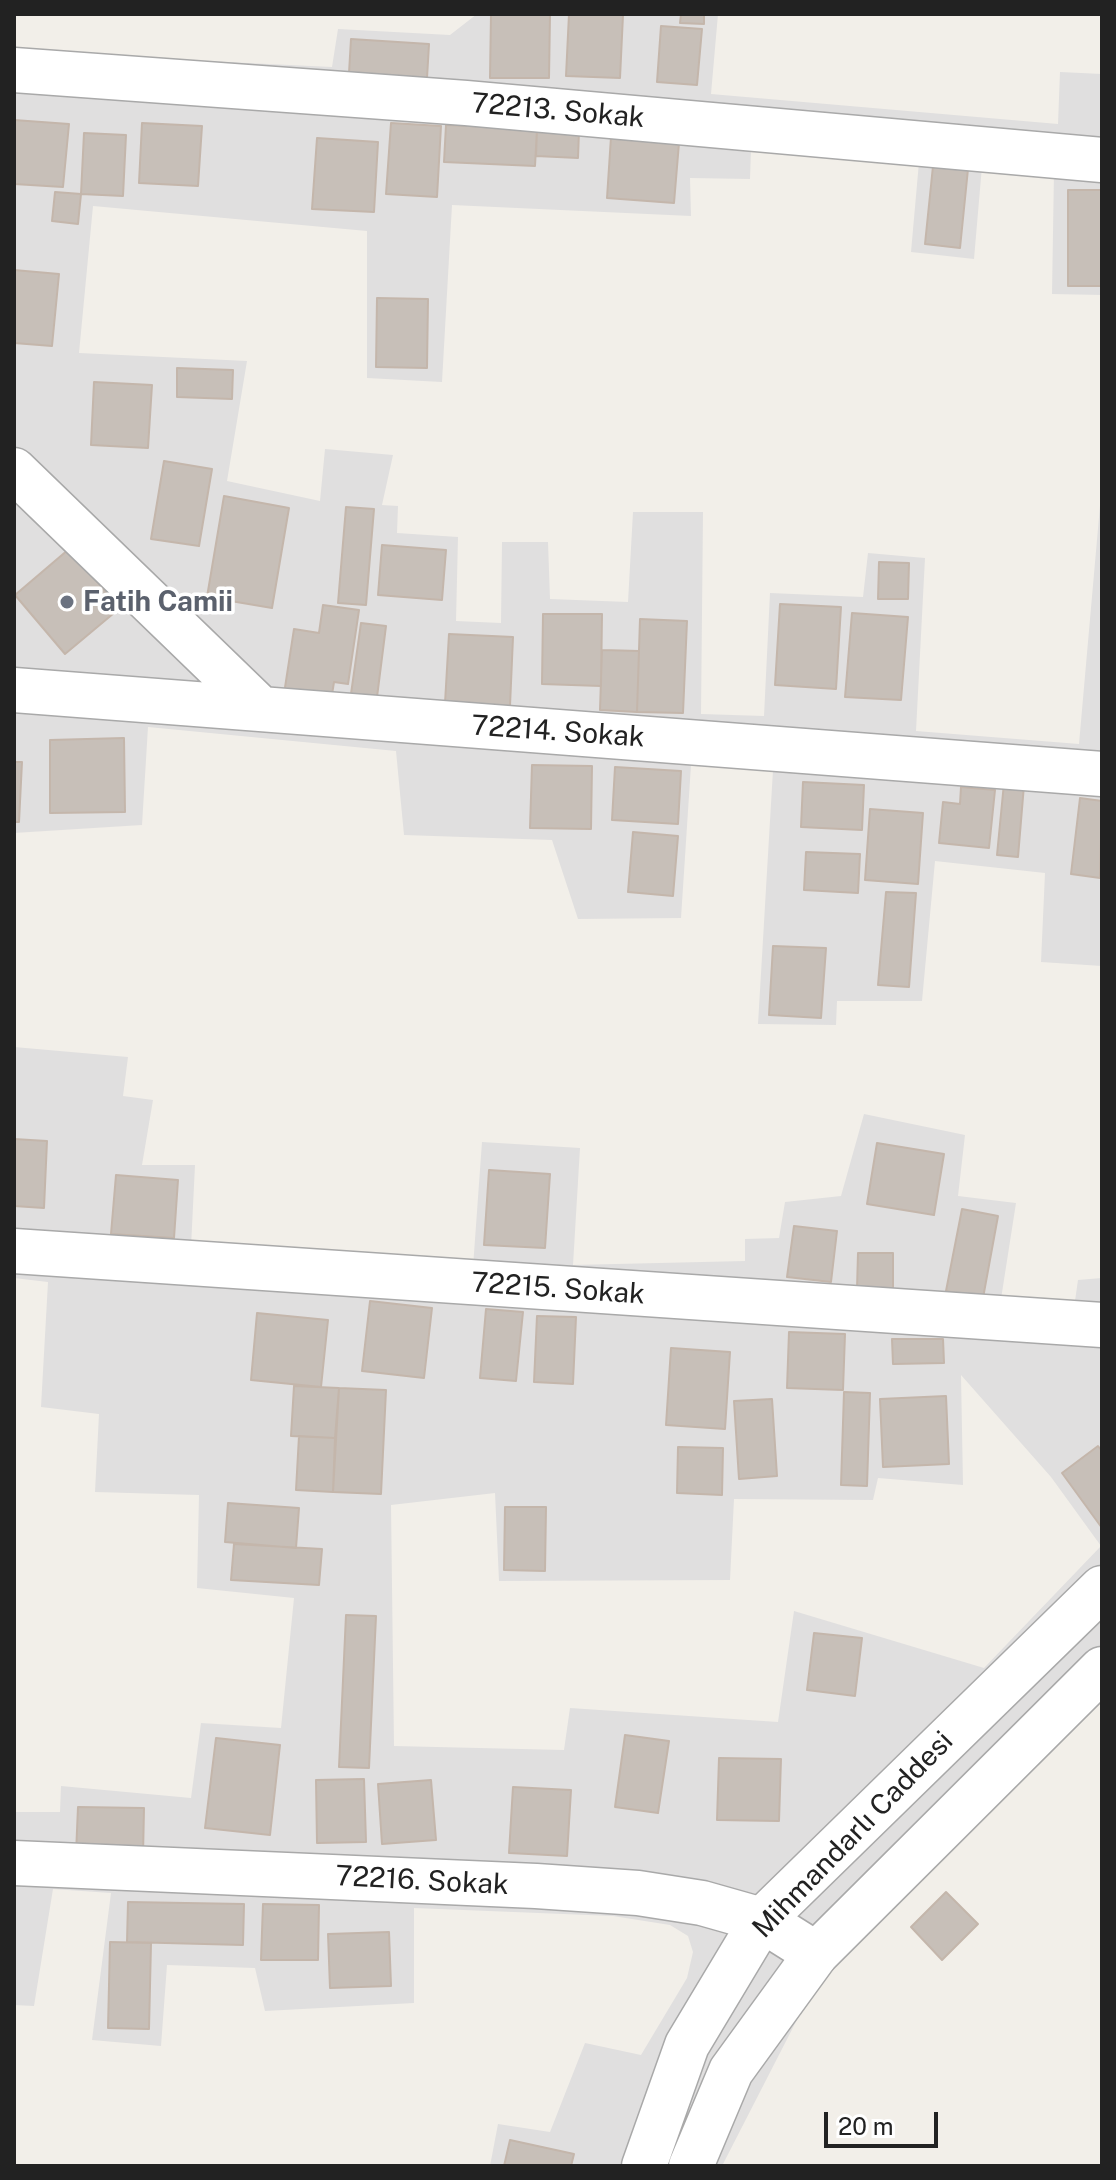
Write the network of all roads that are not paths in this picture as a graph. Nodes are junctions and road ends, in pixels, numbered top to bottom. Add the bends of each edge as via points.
1 (14, 70) edge
2 (1102, 160) edge
3 (14, 470) edge
4 (14, 690) edge
5 (261, 709) junction
6 (1102, 774) edge
7 (14, 1251) edge
8 (1102, 1325) edge
9 (1102, 1588) edge
10 (1102, 1669) edge
11 (14, 1863) edge
12 (762, 1920) junction
13 (816, 1954) junction
14 (644, 2166) edge
15 (691, 2166) edge

1 - 2 street, 72213. Sokak via 466,103
3 - 5 street
4 - 5 street, 72214. Sokak
5 - 6 street, 72214. Sokak
7 - 8 street, 72215. Sokak
9 - 12 street, Mihmandarlı Caddesi
10 - 13 street, Mihmandarlı Caddesi
11 - 12 street, 72216. Sokak via 638,1893
12 - 13 street, 72216. Sokak
12 - 14 street, Mihmandarlı Caddesi via 687,2045
13 - 15 street, Mihmandarlı Caddesi via 731,2071

